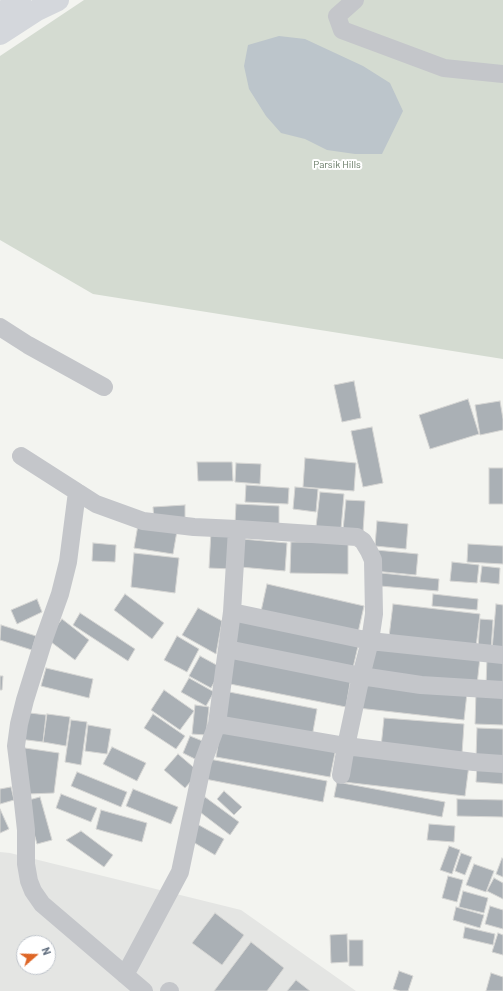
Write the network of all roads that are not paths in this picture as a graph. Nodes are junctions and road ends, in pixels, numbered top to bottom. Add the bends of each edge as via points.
1 (20, 0) edge
2 (58, 0) edge
3 (355, 0) edge
4 (0, 14) edge
5 (0, 34) edge
6 (503, 74) edge
7 (0, 327) edge
8 (104, 387) dead end
9 (21, 456) dead end
10 (77, 492) junction
11 (237, 529) junction
12 (232, 612) junction
13 (370, 641) junction
14 (227, 649) junction
15 (503, 655) edge
16 (361, 676) junction
17 (503, 690) edge
18 (217, 724) junction
19 (346, 746) junction
20 (503, 764) edge
21 (341, 775) dead end
22 (125, 975) junction
23 (144, 991) edge

1 - 4 main road
2 - 5 main road
3 - 6 street via 337,16 342,30 444,68
7 - 8 street
9 - 10 street
10 - 11 street via 96,504 143,521
10 - 22 street via 68,562 60,594 18,724 16,746 26,830 26,864 33,891 42,904
11 - 12 street
11 - 13 street via 357,537 363,541 372,560 374,614
12 - 13 street
12 - 14 street
13 - 15 street
13 - 16 street
14 - 16 street
14 - 18 street
16 - 17 street via 422,685
16 - 19 street
18 - 19 street
18 - 22 street via 203,762 180,872
19 - 20 street
19 - 21 street
22 - 23 street

